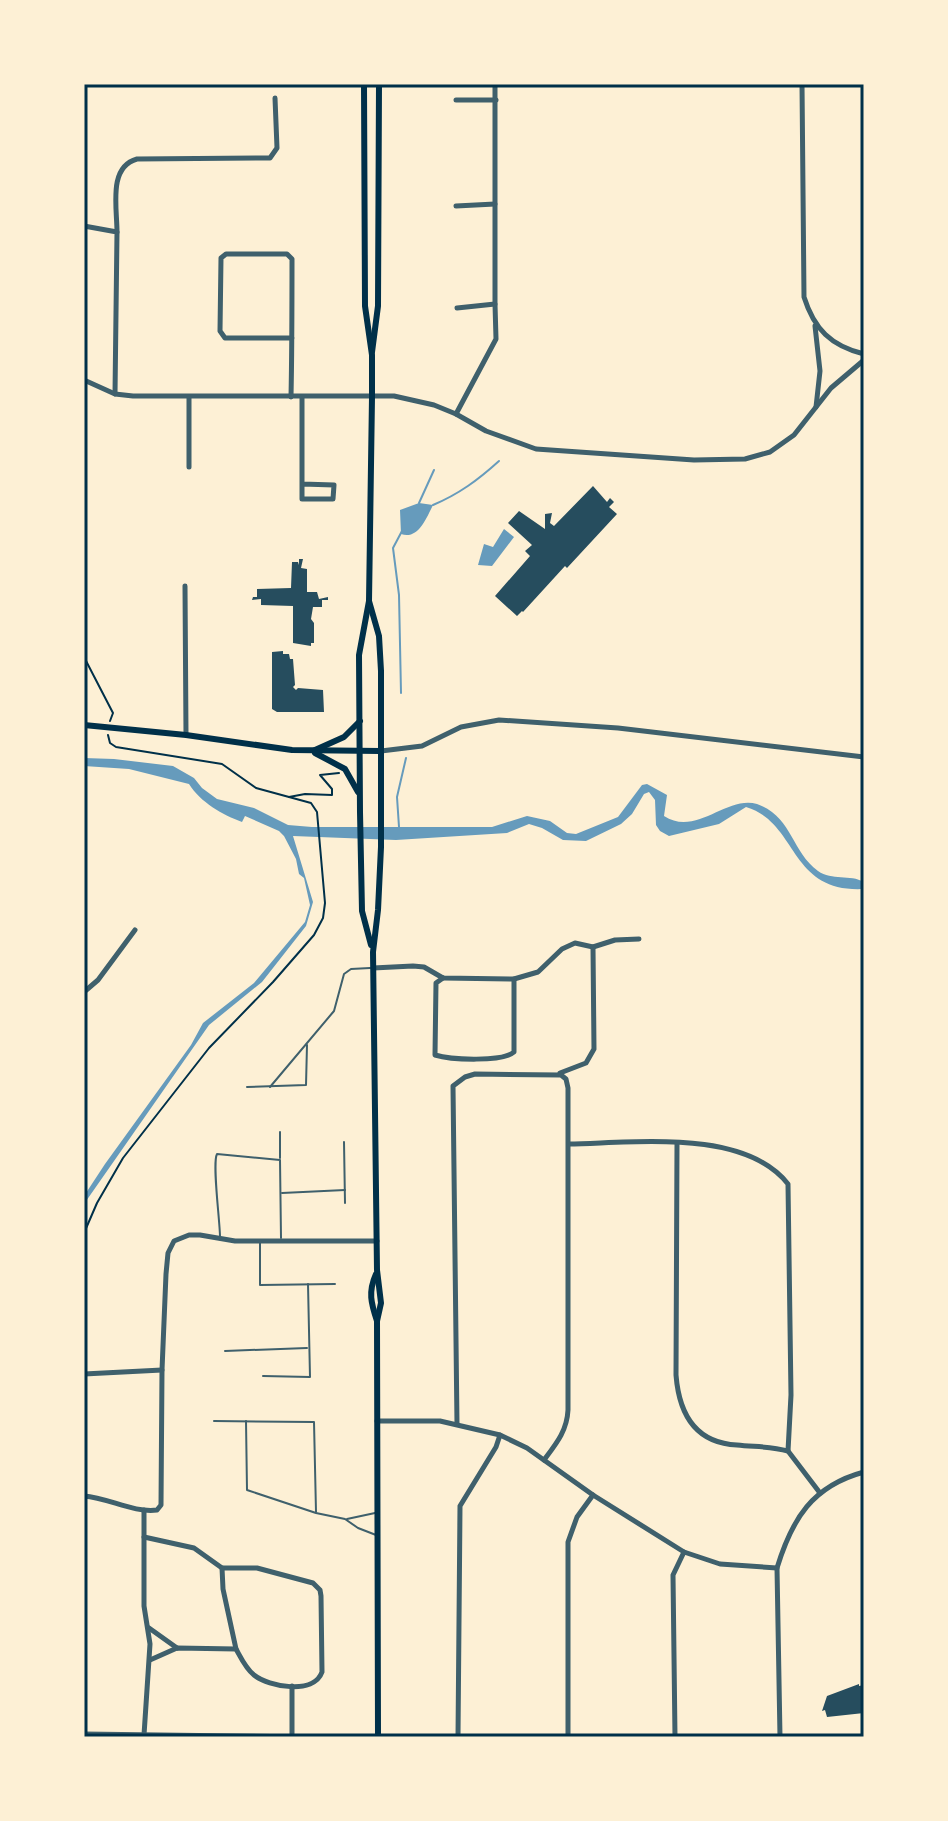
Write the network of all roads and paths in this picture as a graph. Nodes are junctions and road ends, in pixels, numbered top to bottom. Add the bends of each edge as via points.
1 (364, 84) edge
2 (379, 84) edge
3 (495, 84) edge
4 (802, 84) edge
5 (275, 98) dead end
6 (456, 100) dead end
7 (496, 100) junction
8 (495, 204) junction
9 (456, 206) dead end
10 (84, 226) edge
11 (117, 232) junction
12 (495, 304) junction
13 (457, 308) dead end
14 (814, 321) junction
15 (292, 338) junction
16 (372, 355) junction
17 (864, 357) edge
18 (84, 380) edge
19 (115, 394) junction
20 (291, 397) junction
21 (302, 397) junction
22 (372, 397) junction
23 (189, 398) junction
24 (816, 408) junction
25 (456, 414) junction
26 (189, 467) dead end
27 (302, 484) junction
28 (185, 586) dead end
29 (369, 601) junction
30 (84, 657) edge
31 (111, 718) dead end
32 (360, 721) junction
33 (84, 725) edge
34 (186, 735) junction
35 (108, 736) dead end
36 (312, 751) junction
37 (380, 751) junction
38 (360, 752) junction
39 (864, 757) edge
40 (342, 773) dead end
41 (360, 797) junction
42 (288, 798) junction
43 (135, 930) dead end
44 (639, 939) dead end
45 (593, 947) junction
46 (373, 952) junction
47 (373, 968) junction
48 (443, 978) junction
49 (514, 979) junction
50 (84, 992) edge
51 (306, 1044) junction
52 (557, 1075) junction
53 (247, 1087) dead end
54 (270, 1087) junction
55 (280, 1132) dead end
56 (344, 1142) dead end
57 (677, 1143) junction
58 (569, 1144) junction
59 (280, 1160) junction
60 (345, 1190) junction
61 (281, 1193) junction
62 (345, 1203) dead end
63 (84, 1233) edge
64 (220, 1239) junction
65 (281, 1239) junction
66 (260, 1240) junction
67 (377, 1241) junction
68 (308, 1284) junction
69 (335, 1284) dead end
70 (308, 1348) junction
71 (225, 1351) dead end
72 (162, 1370) junction
73 (84, 1374) edge
74 (263, 1376) dead end
75 (214, 1421) dead end
76 (246, 1421) junction
77 (377, 1421) junction
78 (457, 1424) junction
79 (500, 1435) junction
80 (788, 1451) junction
81 (544, 1460) junction
82 (864, 1472) edge
83 (820, 1493) junction
84 (593, 1495) junction
85 (84, 1496) edge
86 (144, 1510) junction
87 (377, 1512) junction
88 (316, 1513) junction
89 (345, 1519) junction
90 (377, 1535) junction
91 (144, 1537) junction
92 (684, 1552) junction
93 (222, 1568) junction
94 (777, 1568) junction
95 (149, 1628) junction
96 (177, 1648) junction
97 (236, 1649) junction
98 (150, 1660) junction
99 (292, 1686) junction
100 (84, 1734) edge
101 (144, 1736) edge
102 (175, 1736) edge
103 (292, 1737) edge
104 (304, 1737) edge
105 (378, 1737) edge
106 (458, 1737) edge
107 (568, 1737) edge
108 (675, 1737) edge
109 (780, 1737) edge

1 - 16 main road via 365,306
2 - 16 main road via 378,306
3 - 7 street
4 - 14 street via 804,297
5 - 11 street via 277,148 270,158 126,162 117,182
6 - 7 street
7 - 8 street
8 - 9 street
8 - 12 street
10 - 11 street
11 - 19 street
12 - 13 street
12 - 25 street via 496,339
14 - 17 street via 835,344
14 - 24 street via 820,371
15 - 15 street via 292,259 287,254 221,258 220,331 225,338
15 - 20 street
16 - 22 main road
17 - 24 street
18 - 19 street
19 - 23 street
20 - 21 street
20 - 23 street
21 - 22 street
21 - 27 street
22 - 25 street via 415,399
22 - 29 main road
23 - 26 street
24 - 25 street via 794,435 770,452 732,460 536,449
27 - 27 street via 302,499 333,499 334,485
28 - 34 street
29 - 32 main road via 359,655
29 - 37 main road via 380,650
30 - 31 path
32 - 36 main road via 335,743
32 - 38 main road
33 - 34 main road
34 - 36 main road
35 - 42 path via 110,743 137,751 222,764 256,788
36 - 38 main road
36 - 41 main road via 345,769
37 - 38 main road
37 - 39 street via 422,746 461,727 499,720 618,728
37 - 46 main road via 381,847
38 - 41 main road
40 - 42 path via 320,775 332,795
41 - 46 main road via 362,911
42 - 63 path via 311,803 317,812 325,903 319,927 209,1048 123,1158
43 - 50 street
44 - 45 street
45 - 49 street via 575,943 538,972
45 - 52 street via 594,1049 586,1063
46 - 47 main road
47 - 48 street via 424,967
47 - 51 lane via 344,974 335,1010
47 - 67 main road
48 - 49 street
48 - 49 street via 436,983 435,1055 488,1058 514,1052
51 - 54 lane
51 - 54 lane via 306,1085
52 - 58 street via 566,1079 568,1088
52 - 78 street via 475,1074 453,1086
53 - 54 lane
55 - 59 lane
56 - 60 lane
57 - 58 street
57 - 80 street via 679,1402 702,1434 727,1444
57 - 80 street via 728,1148 788,1184
58 - 81 street via 567,1424
59 - 61 lane
59 - 64 lane via 214,1157
60 - 61 lane
60 - 62 lane
61 - 65 lane
64 - 66 street
64 - 72 street via 189,1235 170,1247
65 - 66 street
65 - 67 street
66 - 68 lane via 260,1285
67 - 77 main road via 371,1290 377,1321
68 - 69 lane
68 - 70 lane
70 - 71 lane
70 - 74 lane via 310,1377
72 - 73 street
72 - 86 street via 162,1501 157,1510
75 - 76 lane
76 - 88 lane via 247,1490
76 - 88 lane via 314,1422
77 - 78 street
77 - 87 main road
78 - 79 street
79 - 81 street
79 - 106 street via 460,1506
80 - 83 street
81 - 84 street
82 - 83 street
83 - 94 street via 788,1533
84 - 92 street
84 - 107 street via 568,1542
85 - 86 street
86 - 91 street
87 - 89 lane
87 - 90 main road
88 - 89 lane
89 - 90 lane
90 - 105 main road
91 - 93 street via 194,1548
91 - 95 street
92 - 94 street via 720,1564
92 - 108 street via 673,1575
93 - 97 street
93 - 99 street via 268,1570 313,1583 320,1590 320,1679
94 - 109 street
95 - 96 street
95 - 98 street
96 - 97 street
96 - 98 street
97 - 99 street via 254,1675
98 - 101 street
99 - 103 street
100 - 101 street
101 - 102 street
102 - 103 street
103 - 104 street

